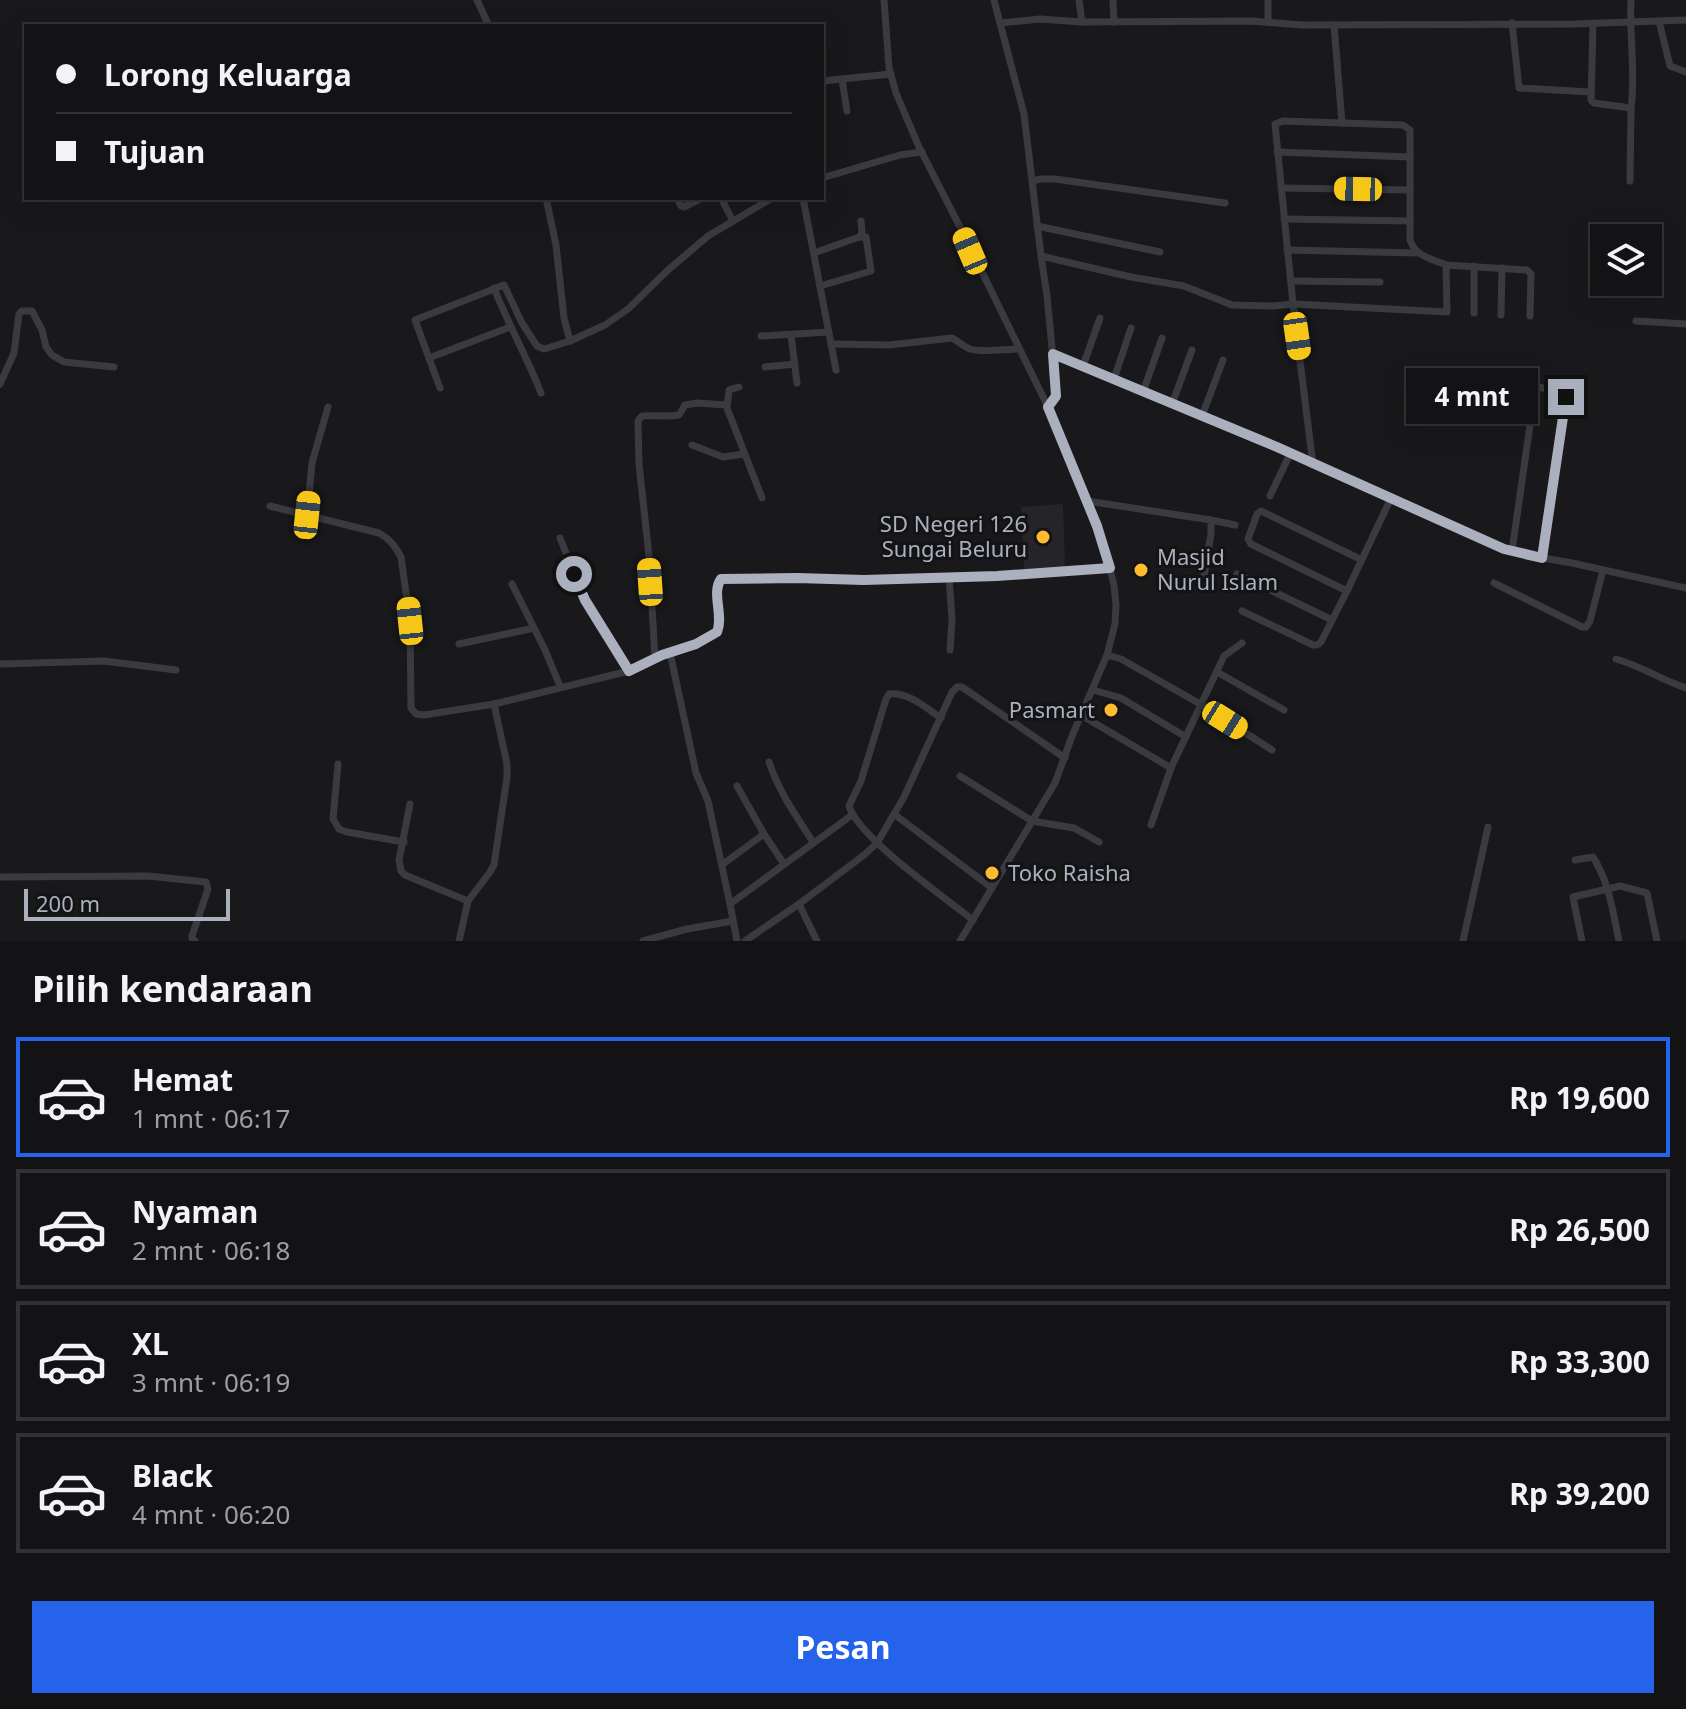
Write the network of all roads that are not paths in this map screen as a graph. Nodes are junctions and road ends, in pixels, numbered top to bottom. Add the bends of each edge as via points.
1 (477, 0) edge
2 (884, 0) edge
3 (994, 0) edge
4 (1079, 0) edge
5 (1113, 0) edge
6 (1268, 0) edge
7 (1631, 0) edge
8 (1686, 20) edge
9 (1659, 21) junction
10 (1082, 22) junction
11 (1114, 22) junction
12 (1268, 22) junction
13 (1630, 22) junction
14 (1000, 23) junction
15 (1512, 23) junction
16 (1593, 23) junction
17 (488, 24) edge
18 (1334, 25) junction
19 (1686, 72) edge
20 (891, 74) junction
21 (842, 79) junction
22 (824, 81) edge
23 (1591, 92) junction
24 (1631, 108) junction
25 (847, 111) dead end
26 (1342, 123) junction
27 (919, 147) junction
28 (1277, 152) junction
29 (1410, 157) junction
30 (824, 177) edge
31 (1032, 181) junction
32 (1630, 181) dead end
33 (1281, 188) junction
34 (1410, 190) junction
35 (546, 200) edge
36 (678, 200) edge
37 (698, 200) edge
38 (722, 200) edge
39 (769, 200) edge
40 (803, 200) edge
41 (1225, 203) dead end
42 (1284, 219) junction
43 (733, 221) junction
44 (861, 221) dead end
45 (1410, 221) junction
46 (1037, 226) junction
47 (859, 237) junction
48 (1287, 250) junction
49 (1160, 252) dead end
50 (814, 253) junction
51 (1417, 253) junction
52 (1041, 256) junction
53 (1446, 265) junction
54 (1474, 266) junction
55 (1502, 268) junction
56 (1291, 281) junction
57 (1380, 282) dead end
58 (820, 286) junction
59 (494, 288) junction
60 (1293, 304) junction
61 (1474, 313) dead end
62 (1501, 315) dead end
63 (1530, 316) dead end
64 (1100, 318) dead end
65 (1636, 321) dead end
66 (1686, 324) edge
67 (510, 327) junction
68 (1131, 328) dead end
69 (829, 332) junction
70 (791, 335) junction
71 (761, 336) dead end
72 (1162, 338) dead end
73 (570, 341) junction
74 (831, 344) junction
75 (1019, 349) junction
76 (1192, 350) dead end
77 (1053, 354) junction
78 (429, 358) junction
79 (1223, 360) dead end
80 (795, 364) junction
81 (1083, 366) junction
82 (114, 367) dead end
83 (765, 367) dead end
84 (836, 370) dead end
85 (1114, 379) junction
86 (797, 383) dead end
87 (0, 384) edge
88 (739, 387) dead end
89 (440, 388) dead end
90 (1143, 392) junction
91 (541, 393) dead end
92 (1172, 404) junction
93 (726, 405) junction
94 (328, 407) dead end
95 (1048, 407) junction
96 (1202, 416) junction
97 (692, 445) dead end
98 (744, 454) junction
99 (1290, 454) junction
100 (1313, 465) junction
101 (1270, 496) dead end
102 (762, 498) dead end
103 (1391, 498) junction
104 (1087, 501) junction
105 (270, 506) dead end
106 (307, 515) junction
107 (1211, 520) junction
108 (1235, 525) dead end
109 (560, 538) dead end
110 (1512, 551) junction
111 (1542, 558) junction
112 (1362, 560) junction
113 (1110, 568) junction
114 (1603, 570) junction
115 (1237, 574) dead end
116 (949, 577) junction
117 (1203, 582) dead end
118 (1494, 583) dead end
119 (512, 584) dead end
120 (1686, 588) edge
121 (1347, 591) junction
122 (1242, 611) dead end
123 (1332, 620) junction
124 (534, 628) junction
125 (1242, 643) dead end
126 (459, 644) dead end
127 (950, 650) dead end
128 (670, 653) junction
129 (1107, 655) junction
130 (655, 658) junction
131 (1616, 659) dead end
132 (0, 664) edge
133 (176, 670) dead end
134 (629, 671) junction
135 (1217, 672) junction
136 (560, 686) junction
137 (1686, 688) edge
138 (1093, 690) junction
139 (494, 704) junction
140 (1202, 705) junction
141 (1284, 710) dead end
142 (1081, 715) junction
143 (941, 718) junction
144 (1186, 737) junction
145 (1272, 750) dead end
146 (1065, 758) junction
147 (769, 762) dead end
148 (338, 764) dead end
149 (1171, 768) junction
150 (960, 776) dead end
151 (737, 786) dead end
152 (410, 804) dead end
153 (894, 814) junction
154 (852, 815) junction
155 (1032, 821) junction
156 (1151, 825) dead end
157 (1488, 827) dead end
158 (764, 834) junction
159 (404, 842) junction
160 (813, 842) junction
161 (1099, 842) dead end
162 (877, 843) junction
163 (1575, 860) dead end
164 (723, 864) junction
165 (784, 864) junction
166 (0, 877) edge
167 (992, 888) junction
168 (1607, 888) junction
169 (468, 901) junction
170 (730, 904) junction
171 (799, 904) junction
172 (973, 920) junction
173 (733, 921) junction
174 (195, 941) edge
175 (459, 941) edge
176 (643, 941) edge
177 (737, 941) edge
178 (745, 941) edge
179 (816, 941) edge
180 (960, 941) edge
181 (1463, 941) edge
182 (1582, 941) edge
183 (1619, 941) edge
184 (1657, 941) edge

1 - 17 street
2 - 20 street
3 - 14 street
4 - 10 street
5 - 11 street
6 - 12 street
7 - 13 street
8 - 9 street
9 - 13 street
9 - 19 street via 1670,66
10 - 11 street
10 - 14 street
11 - 12 street
12 - 18 street
13 - 16 street
13 - 24 street
14 - 31 street via 1024,114
15 - 16 street
15 - 18 street
15 - 23 street via 1519,88
16 - 23 street
18 - 26 street
20 - 21 street
20 - 27 street
21 - 22 street
21 - 25 street
23 - 24 street via 1594,103
24 - 32 street
26 - 28 street via 1278,121
26 - 29 street via 1403,125 1410,130
27 - 30 street
27 - 75 street
28 - 29 street
28 - 33 street
29 - 34 street
31 - 41 street via 1055,179
31 - 46 street
33 - 34 street
33 - 42 street
34 - 45 street
35 - 73 street
36 - 37 street via 684,207
38 - 43 street
39 - 43 street
40 - 50 street
42 - 45 street
42 - 48 street
43 - 73 street via 708,236 628,309
44 - 47 street
45 - 51 street via 1410,240
46 - 49 street
46 - 52 street
47 - 50 street
47 - 58 street via 866,237 871,271
48 - 51 street
48 - 56 street
50 - 58 street
51 - 53 street
52 - 60 street via 1184,286 1232,305
52 - 77 street
53 - 54 street
53 - 60 street via 1447,312
54 - 55 street
54 - 61 street
55 - 62 street
55 - 63 street via 1531,274
56 - 57 street
56 - 60 street
58 - 69 street
59 - 67 street
59 - 73 street via 504,285 540,348
59 - 78 street via 415,320
60 - 100 street
64 - 81 street
65 - 66 street
67 - 78 street
67 - 91 street
68 - 85 street
69 - 70 street
69 - 74 street
70 - 71 street
70 - 80 street
72 - 90 street
74 - 75 street via 952,338 975,350
74 - 84 street
75 - 95 street
76 - 92 street
77 - 81 street
77 - 95 street via 1056,396
78 - 89 street
79 - 96 street
80 - 83 street
80 - 86 street
81 - 85 street
82 - 87 street via 64,362 52,355 32,311 26,310 19,314 14,353
85 - 90 street
88 - 93 street via 729,390
90 - 92 street
92 - 96 street
93 - 98 street
93 - 130 street via 685,405 679,415 642,416 638,421
94 - 106 street via 312,463
95 - 104 street
96 - 99 street
97 - 98 street via 723,457
98 - 102 street
99 - 100 street
99 - 101 street
100 - 103 street
103 - 110 street
103 - 112 street
104 - 107 street
104 - 113 street
105 - 106 street
106 - 139 street via 379,533 401,557 414,713
107 - 108 street
107 - 117 street
109 - 134 street via 585,600
110 - 111 street
110 - 111 street via 1535,390 1563,392
111 - 114 street
112 - 121 street
112 - 121 street via 1261,511 1257,514 1249,543
113 - 116 street
113 - 129 street via 1116,605
114 - 118 street via 1586,627
114 - 120 street
115 - 123 street
116 - 127 street
116 - 128 street via 721,579 717,632
119 - 124 street
121 - 123 street
122 - 123 street via 1313,645 1321,642
124 - 126 street
124 - 136 street
125 - 135 street via 1228,652
128 - 130 street
128 - 164 street via 696,773
129 - 138 street
129 - 140 street
130 - 134 street
131 - 137 street
132 - 133 street via 104,661
134 - 136 street
135 - 140 street
135 - 141 street
136 - 139 street
138 - 142 street
138 - 144 street via 1121,698
139 - 169 street via 507,777 494,863
140 - 144 street
140 - 145 street
142 - 146 street
142 - 149 street
143 - 146 street via 952,692 962,687
143 - 153 street
143 - 154 street via 906,695 889,694 849,806
144 - 149 street
146 - 155 street
147 - 160 street
148 - 159 street via 336,825 347,832
149 - 156 street
150 - 155 street
151 - 158 street
152 - 159 street
153 - 162 street
153 - 167 street
154 - 160 street
154 - 162 street
155 - 161 street via 1074,828
155 - 167 street
157 - 181 street
158 - 164 street
158 - 165 street
159 - 169 street via 399,860 405,875
160 - 165 street
162 - 171 street
162 - 172 street
163 - 168 street via 1593,857
164 - 170 street
165 - 170 street
166 - 174 street via 148,876 206,882
167 - 172 street
168 - 182 street via 1573,897
168 - 183 street
168 - 184 street via 1647,893
169 - 175 street
170 - 173 street
171 - 178 street
171 - 179 street
172 - 180 street
173 - 176 street
173 - 177 street

